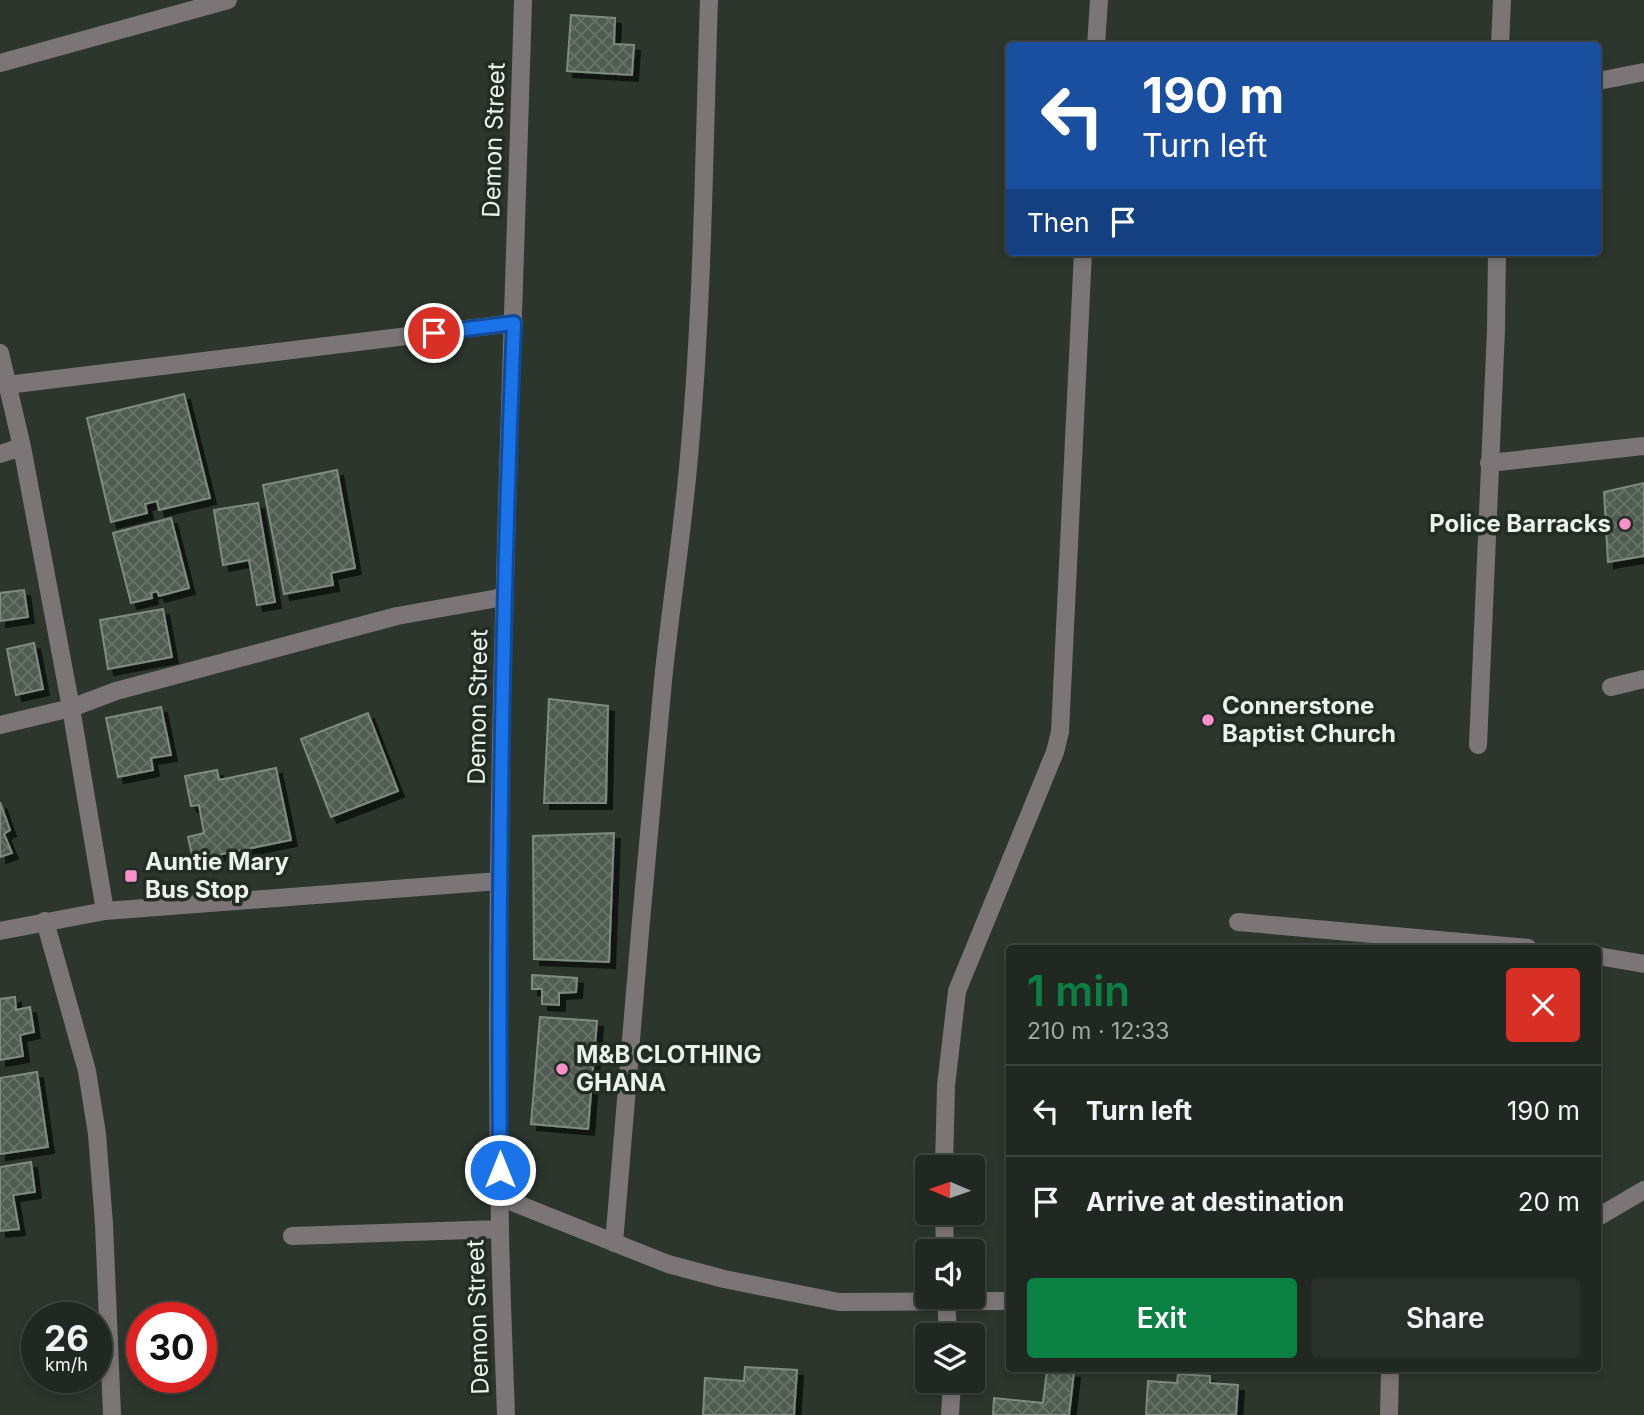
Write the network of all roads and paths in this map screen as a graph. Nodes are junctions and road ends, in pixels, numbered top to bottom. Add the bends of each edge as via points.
1 (228, 0) edge
2 (523, 0) edge
3 (709, 0) edge
4 (1099, 0) edge
5 (1502, 0) edge
6 (1096, 42) edge
7 (1500, 42) edge
8 (0, 63) edge
9 (1644, 72) edge
10 (1601, 80) edge
11 (1083, 256) edge
12 (1497, 256) edge
13 (514, 323) junction
14 (0, 353) edge
15 (7, 385) junction
16 (1644, 446) edge
17 (22, 447) junction
18 (0, 454) edge
19 (1489, 463) junction
20 (504, 597) junction
21 (1644, 679) edge
22 (1611, 687) dead end
23 (71, 708) junction
24 (0, 725) edge
25 (1478, 745) dead end
26 (499, 881) junction
27 (105, 911) junction
28 (45, 921) junction
29 (1238, 922) dead end
30 (0, 931) edge
31 (1495, 945) edge
32 (1601, 957) edge
33 (1644, 964) edge
34 (944, 1155) edge
35 (1644, 1190) edge
36 (500, 1196) junction
37 (1601, 1215) edge
38 (500, 1229) junction
39 (292, 1236) dead end
40 (614, 1243) junction
41 (915, 1300) edge
42 (985, 1300) edge
43 (1006, 1301) edge
44 (1390, 1372) edge
45 (951, 1393) edge
46 (111, 1415) edge
47 (506, 1415) edge
48 (950, 1415) edge
49 (1389, 1415) edge

1 - 8 street
2 - 13 street, Demon Street
3 - 40 street via 691,442 643,888
4 - 6 street
5 - 7 street
9 - 10 street
11 - 34 street via 1060,732 957,991 946,1086
12 - 19 street
13 - 15 street
13 - 20 street, Demon Street
14 - 15 street
15 - 17 street
16 - 19 street
17 - 18 street
17 - 23 street
19 - 25 street
20 - 23 street via 397,616 116,691
20 - 26 street, Demon Street
21 - 22 street
23 - 24 street
23 - 27 street
26 - 27 street
26 - 36 street, Demon Street
27 - 28 street
28 - 30 street
28 - 46 street via 87,1071 97,1134
29 - 31 street
32 - 33 street
35 - 37 street
36 - 38 street, Demon Street
36 - 40 street
38 - 39 street
38 - 47 street, Demon Street
40 - 41 street via 724,1279 839,1302
42 - 43 street
44 - 49 street
45 - 48 street

